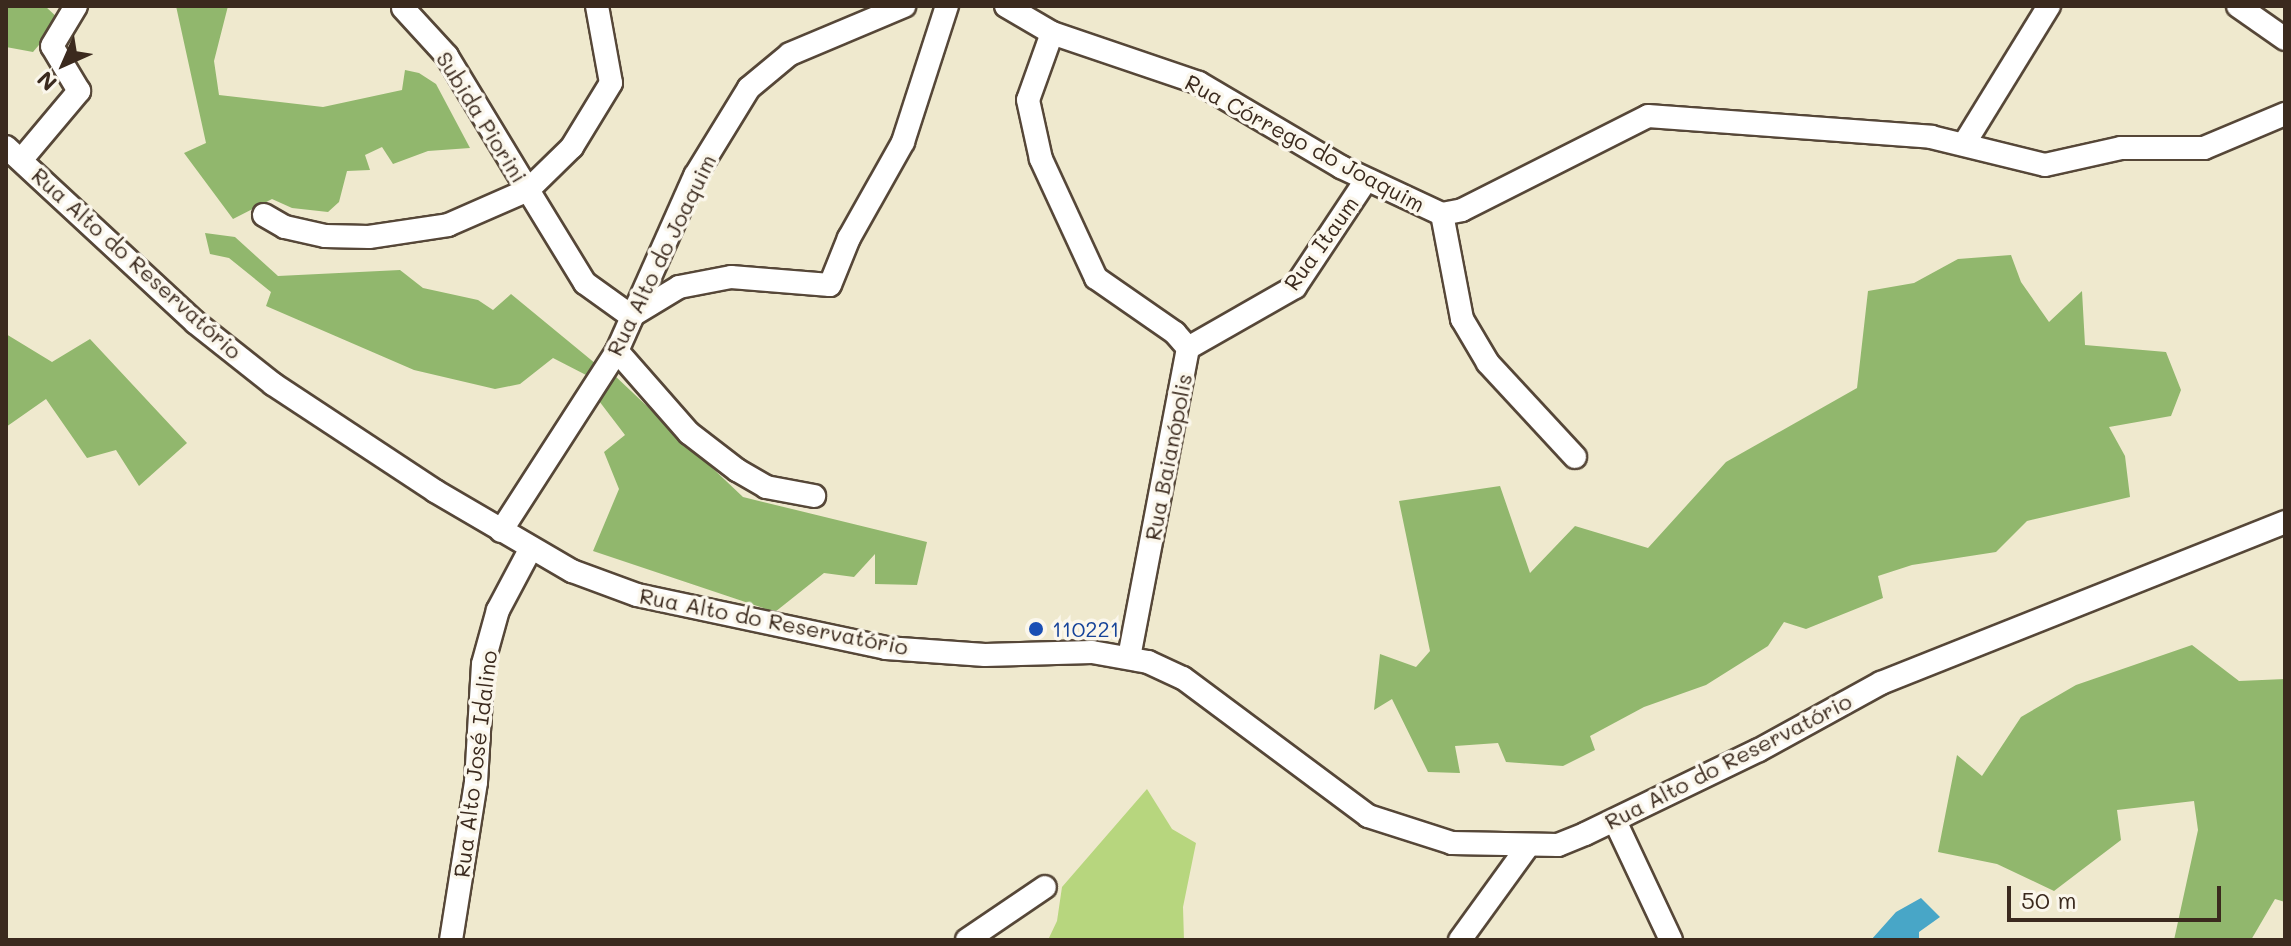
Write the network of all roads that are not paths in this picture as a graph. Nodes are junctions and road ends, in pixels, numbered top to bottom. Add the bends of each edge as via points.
1 (76, 6) edge
2 (597, 6) edge
3 (904, 6) edge
4 (947, 6) edge
5 (1006, 6) edge
6 (2049, 6) edge
7 (2238, 6) edge
8 (401, 7) edge
9 (1052, 33) junction
10 (2285, 39) edge
11 (2285, 114) edge
12 (1964, 144) junction
13 (14, 153) edge
14 (1366, 180) junction
15 (528, 190) junction
16 (1442, 214) junction
17 (264, 215) dead end
18 (631, 316) junction
19 (1188, 348) junction
20 (617, 351) junction
21 (1575, 457) dead end
22 (814, 496) dead end
23 (2285, 522) edge
24 (501, 531) junction
25 (531, 548) junction
26 (1129, 656) junction
27 (1615, 821) junction
28 (1528, 846) junction
29 (1045, 887) dead end
30 (451, 940) edge
31 (967, 940) edge
32 (1460, 940) edge
33 (1671, 940) edge

1 - 13 street via 52,46 79,91
2 - 15 street, Subida Piorini via 611,83 572,147
3 - 18 street, Rua Alto do Joaquim via 790,54 749,88 695,176
4 - 18 street via 903,142 849,238 830,285 731,277 679,287
5 - 9 street, Rua Córrego do Joaquim
6 - 12 street
7 - 10 street
8 - 15 street, Subida Piorini via 447,56
9 - 14 street, Rua Córrego do Joaquim via 1199,83
9 - 19 street, Rua Baianópolis via 1028,100 1041,159 1096,278 1175,333
11 - 12 street, Rua Córrego do Joaquim via 2204,148 2121,148 2045,165
12 - 16 street, Rua Córrego do Joaquim via 1931,137 1648,116 1462,210
13 - 24 street, Rua Alto do Reservatório via 196,323 273,384
14 - 16 street, Rua Córrego do Joaquim
14 - 19 street, Rua Itaum via 1295,287
15 - 17 street via 448,225 369,237 325,236 285,227
15 - 18 street, Subida Piorini via 585,283
16 - 21 street via 1462,319 1488,363
18 - 20 street, Rua Alto do Joaquim
19 - 26 street, Rua Baianópolis
20 - 22 street via 689,433 737,470 766,487
20 - 24 street, Rua Alto do Joaquim
23 - 27 street, Rua Alto do Reservatório via 1881,683
24 - 25 street, Rua Alto do Reservatório
25 - 26 street, Rua Alto do Reservatório via 572,571 637,595 886,648
25 - 30 street, Rua Alto José Idalino via 498,610 483,664 476,782
26 - 28 street, Rua Alto do Reservatório via 1183,678 1368,816 1452,843
27 - 28 street, Rua Alto do Reservatório via 1558,845
27 - 33 street
28 - 32 street
29 - 31 street

